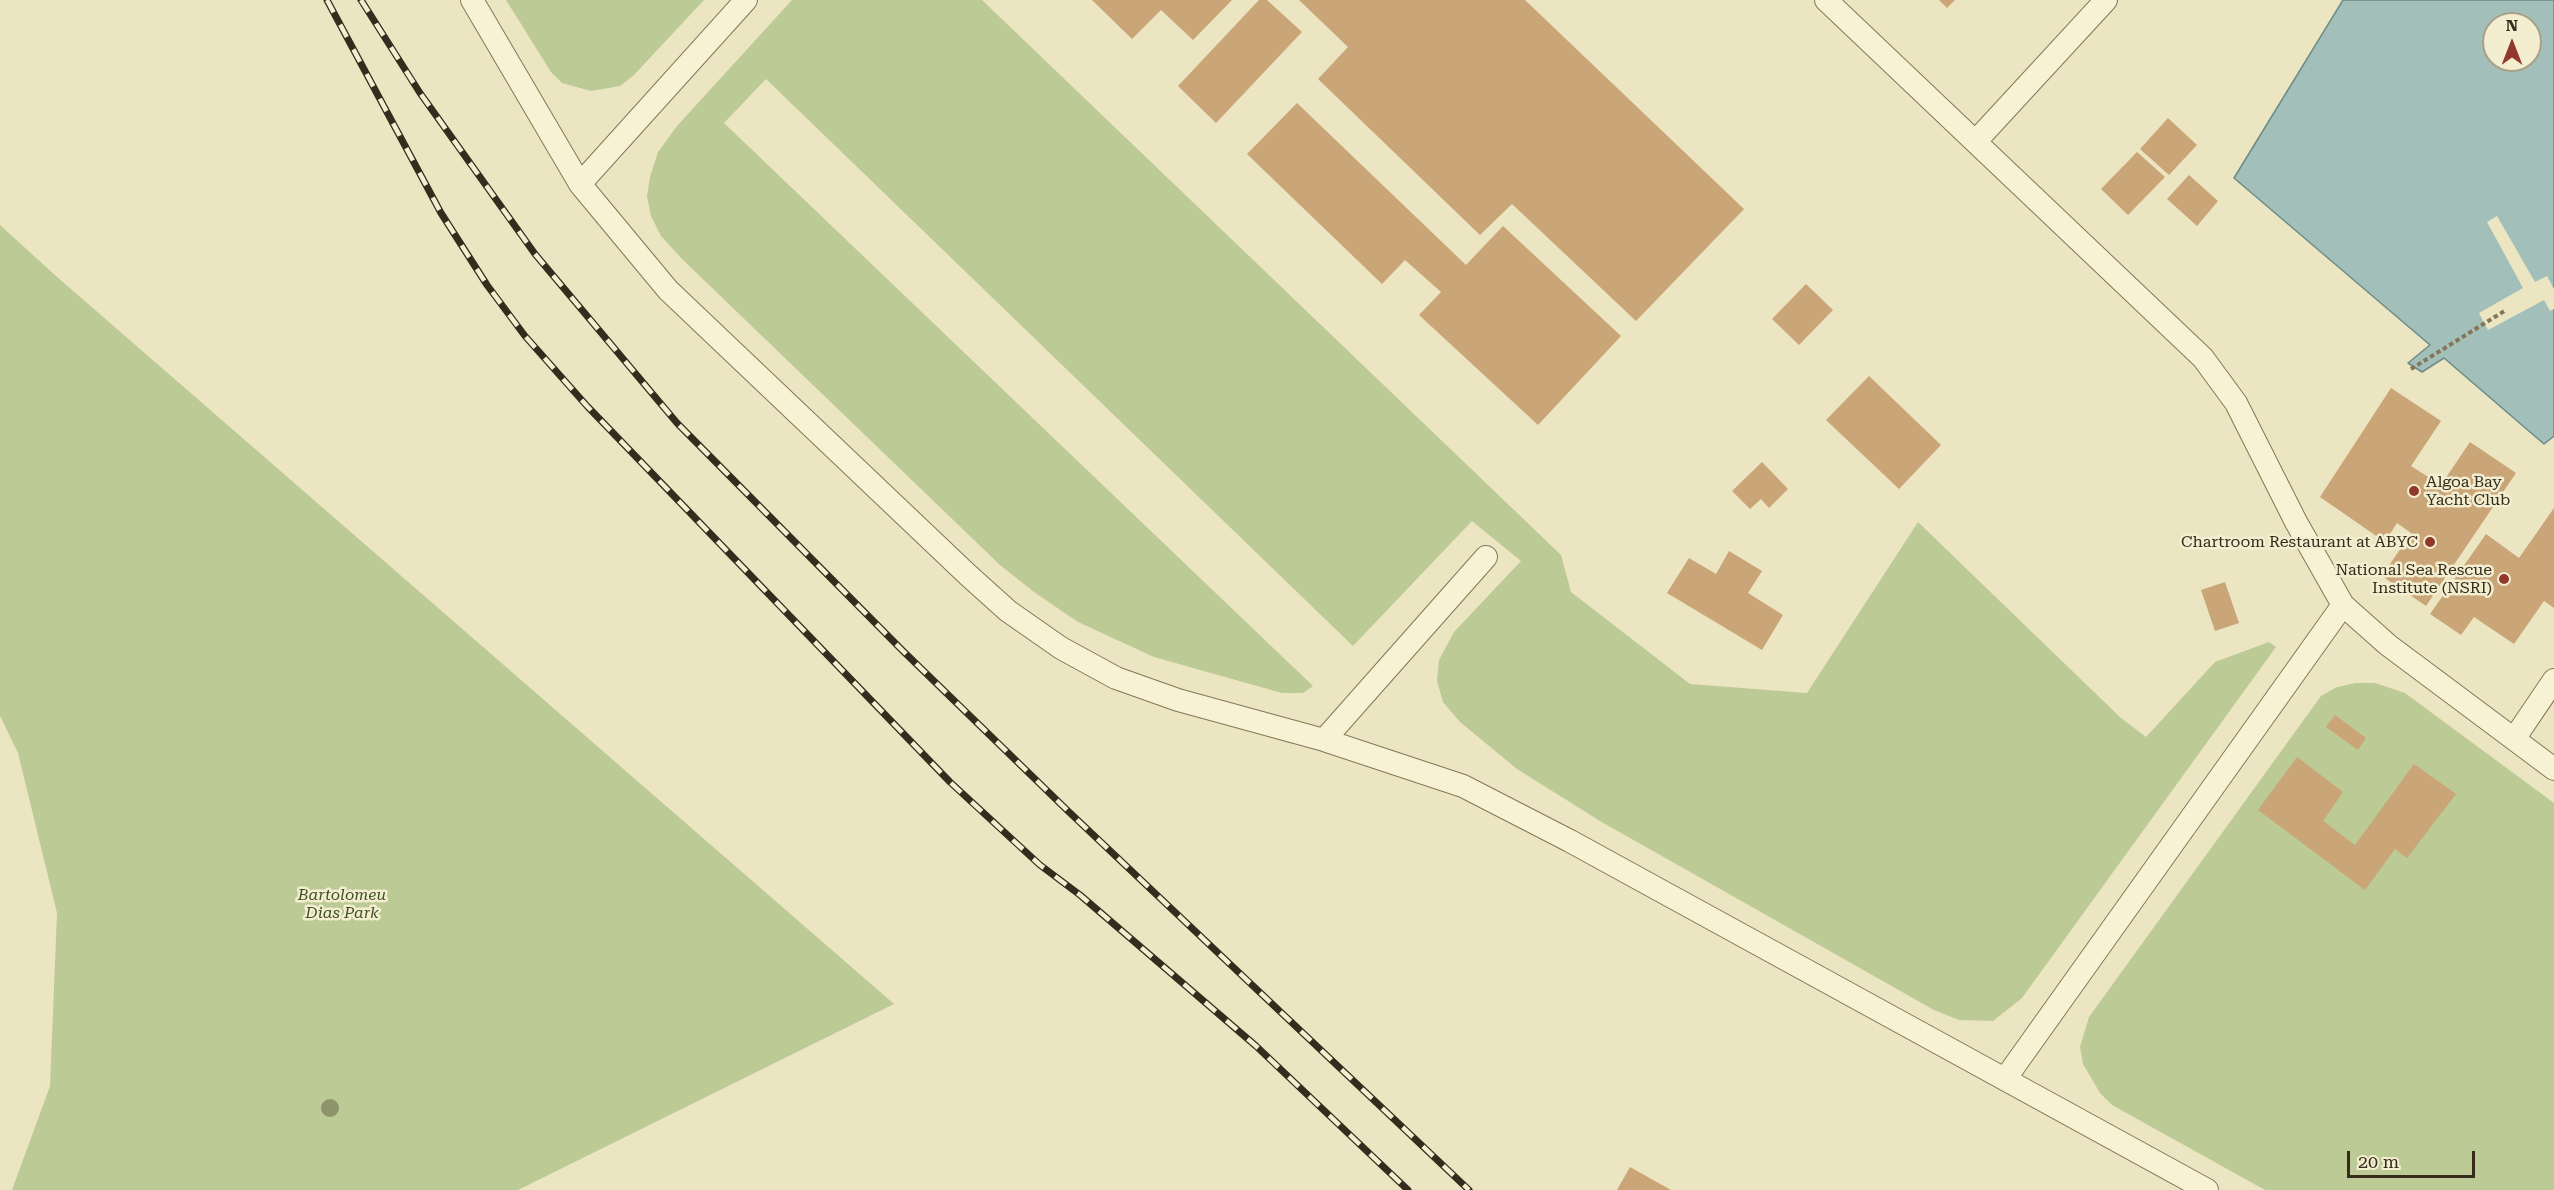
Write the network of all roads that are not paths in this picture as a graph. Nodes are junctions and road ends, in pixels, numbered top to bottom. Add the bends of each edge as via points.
1 (472, 0) edge
2 (746, 0) edge
3 (1826, 0) edge
4 (2106, 0) edge
5 (1976, 141) junction
6 (580, 184) junction
7 (1486, 557) dead end
8 (2343, 605) junction
9 (2554, 680) edge
10 (2514, 739) junction
11 (1323, 740) junction
12 (2554, 769) edge
13 (2005, 1079) junction
14 (2207, 1190) edge

1 - 6 lane
2 - 6 lane
3 - 5 lane
4 - 5 lane
5 - 8 lane via 2203,358 2236,403
6 - 11 lane via 669,290 1008,611 1061,648 1116,678 1178,700
7 - 11 lane
8 - 10 lane via 2388,645
8 - 13 lane
9 - 10 lane
10 - 12 lane
11 - 13 lane via 1463,786 1570,840
13 - 14 lane

